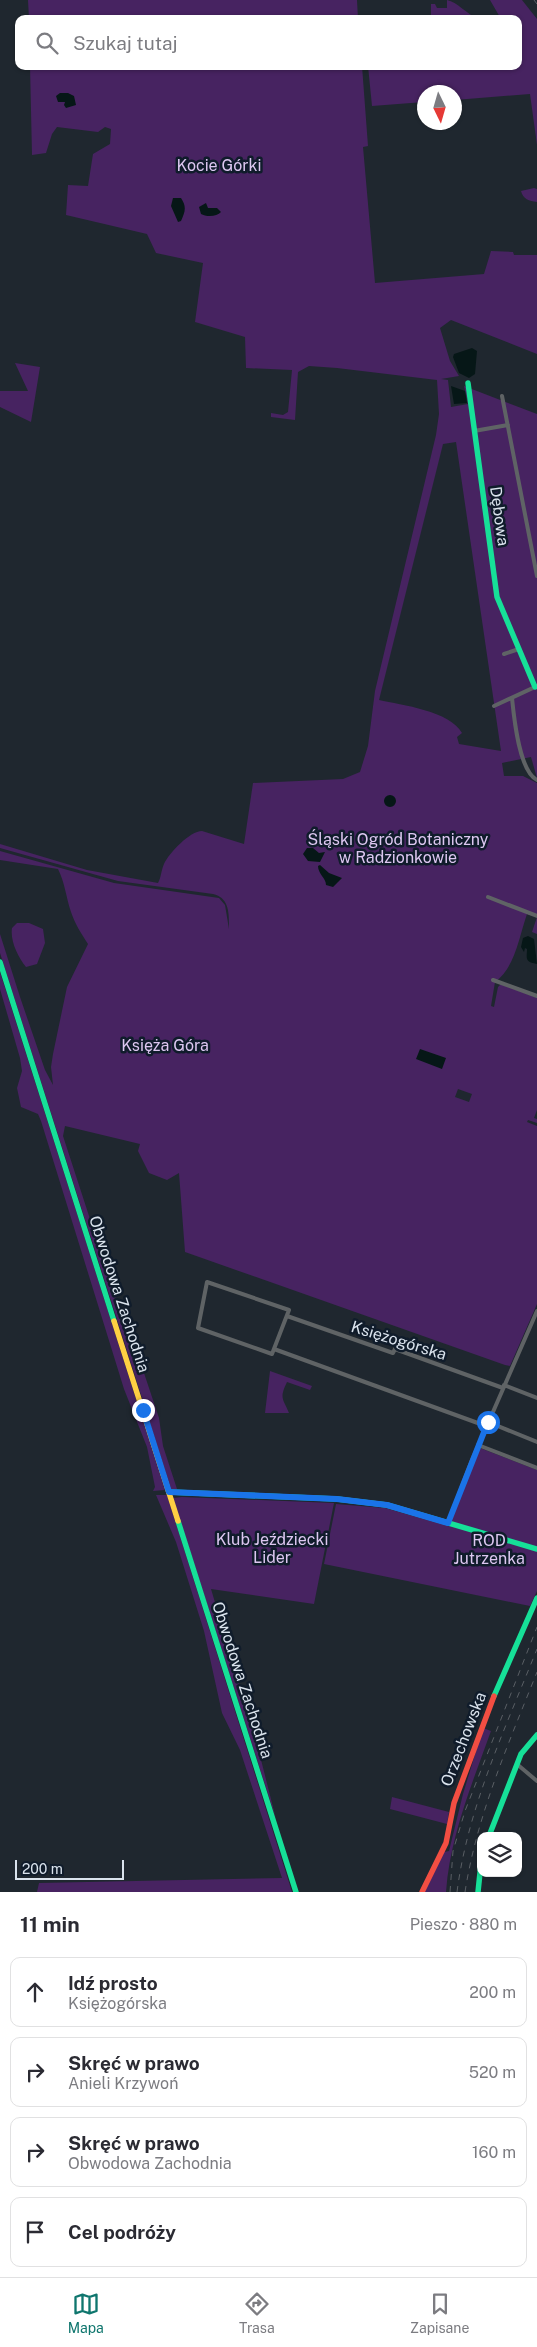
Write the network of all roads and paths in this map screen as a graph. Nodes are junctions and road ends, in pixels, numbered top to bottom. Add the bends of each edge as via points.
1 (468, 383) dead end
2 (502, 396) dead end
3 (508, 425) junction
4 (474, 431) junction
5 (537, 576) edge
6 (519, 649) junction
7 (504, 654) dead end
8 (536, 687) edge
9 (512, 698) junction
10 (494, 706) dead end
11 (537, 780) edge
12 (488, 897) dead end
13 (537, 916) edge
14 (0, 962) edge
15 (493, 980) dead end
16 (537, 996) edge
17 (537, 1311) edge
18 (287, 1316) junction
19 (274, 1349) junction
20 (504, 1387) junction
21 (537, 1398) edge
22 (487, 1424) junction
23 (537, 1442) edge
24 (478, 1445) junction
25 (537, 1468) edge
26 (169, 1492) junction
27 (448, 1523) junction
28 (537, 1549) edge
29 (537, 1598) edge
30 (537, 1735) edge
31 (518, 1765) junction
32 (537, 1781) edge
33 (491, 1832) edge
34 (480, 1877) edge
35 (296, 1892) edge
36 (422, 1892) edge
37 (478, 1892) edge

1 - 4 street, Dębowa
2 - 3 street
3 - 4 street
3 - 5 street
4 - 6 street, Dębowa via 497,597
6 - 7 street
6 - 8 street, Dębowa
8 - 9 street
9 - 10 street
9 - 11 street via 522,758
12 - 13 street
14 - 26 street, Obwodowa Zachodnia
15 - 16 street
17 - 20 street
18 - 19 street
18 - 19 street, Księżogórska via 289,1310 207,1282 198,1328 272,1354
18 - 20 street, Księżogórska
19 - 22 street, Księżogórska
20 - 21 street, Księżogórska
20 - 22 street
22 - 23 street
22 - 24 street
24 - 25 street
24 - 27 street
26 - 27 street via 337,1499 387,1505
26 - 35 street, Obwodowa Zachodnia
27 - 28 street
29 - 36 street, Orzechowska via 487,1711 454,1803 446,1843
30 - 31 street via 528,1744
31 - 32 street
31 - 33 street
34 - 37 street

